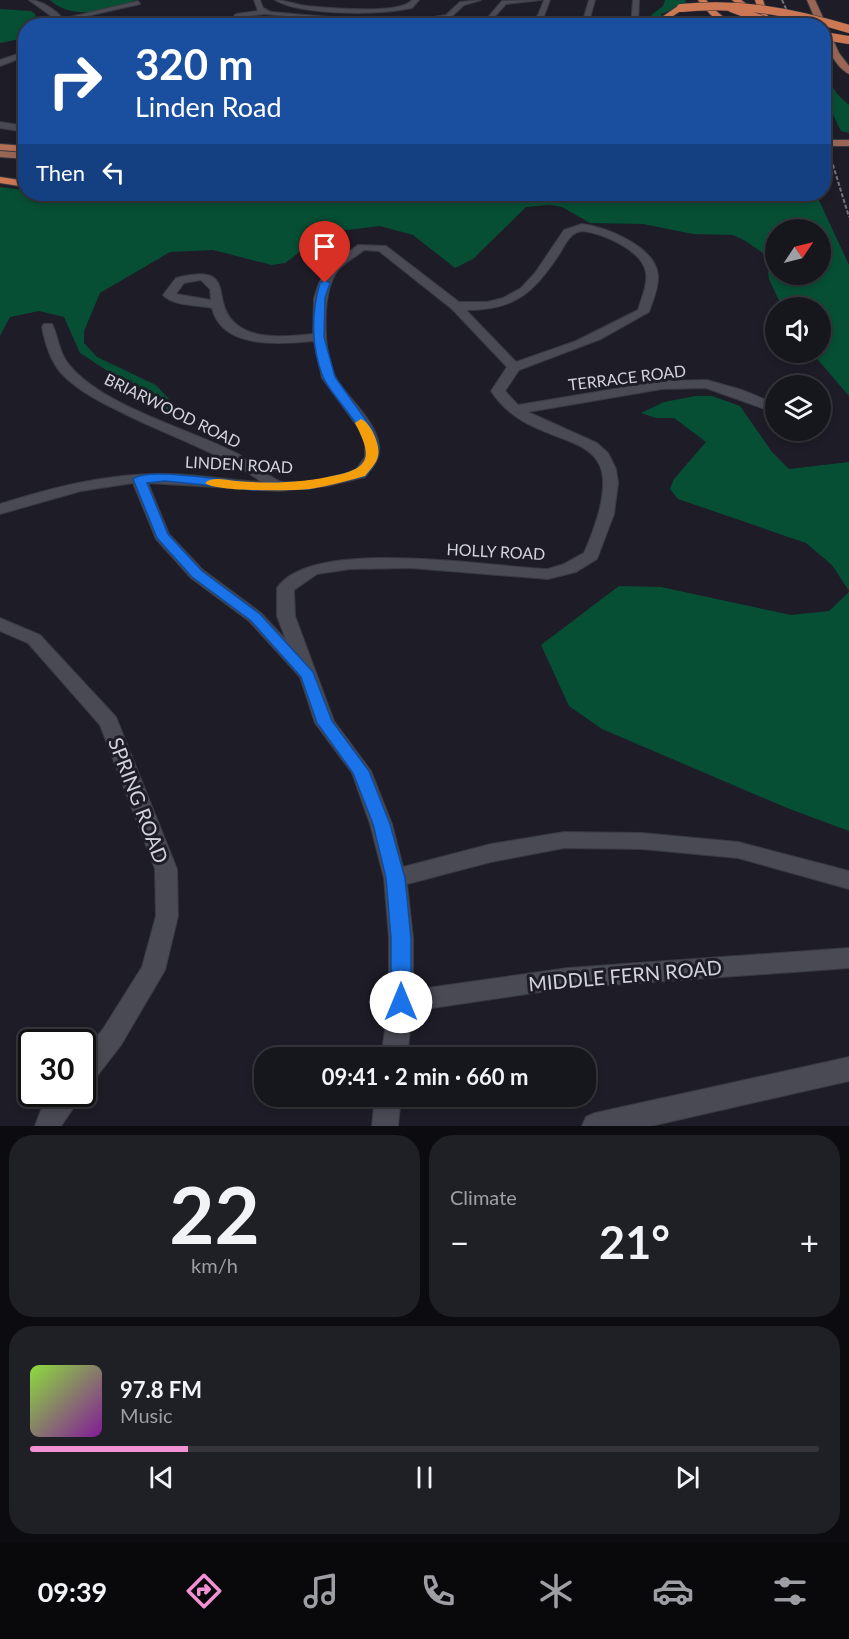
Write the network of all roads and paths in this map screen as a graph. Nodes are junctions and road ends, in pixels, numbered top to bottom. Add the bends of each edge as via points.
1 (33, 0) edge
2 (257, 0) edge
3 (278, 0) edge
4 (416, 0) edge
5 (478, 0) edge
6 (509, 0) edge
7 (538, 0) edge
8 (547, 0) edge
9 (592, 0) edge
10 (636, 0) edge
11 (702, 0) edge
12 (720, 0) edge
13 (736, 0) edge
14 (759, 0) edge
15 (802, 0) edge
16 (811, 0) edge
17 (138, 3) dead end
18 (264, 12) junction
19 (56, 18) edge
20 (81, 18) edge
21 (235, 18) edge
22 (311, 18) edge
23 (443, 18) edge
24 (491, 18) edge
25 (539, 18) edge
26 (586, 18) edge
27 (635, 18) edge
28 (666, 18) edge
29 (720, 18) edge
30 (758, 18) edge
31 (765, 18) edge
32 (779, 18) edge
33 (809, 18) edge
34 (818, 18) edge
35 (819, 18) edge
36 (831, 22) edge
37 (849, 28) edge
38 (831, 30) edge
39 (849, 34) edge
40 (831, 37) edge
41 (849, 40) edge
42 (831, 45) edge
43 (849, 48) edge
44 (831, 50) edge
45 (18, 56) edge
46 (0, 63) edge
47 (831, 64) edge
48 (849, 71) edge
49 (848, 83) edge
50 (0, 125) edge
51 (18, 128) edge
52 (831, 138) edge
53 (849, 138) edge
54 (849, 142) edge
55 (831, 143) edge
56 (0, 147) edge
57 (18, 148) edge
58 (0, 154) edge
59 (18, 155) edge
60 (0, 180) edge
61 (18, 183) edge
62 (219, 305) dead end
63 (456, 306) junction
64 (48, 327) dead end
65 (319, 337) junction
66 (514, 367) junction
67 (765, 404) edge
68 (514, 410) junction
69 (139, 479) junction
70 (277, 486) junction
71 (0, 509) edge
72 (0, 624) edge
73 (308, 675) junction
74 (396, 878) junction
75 (849, 880) edge
76 (849, 958) edge
77 (401, 1002) junction
78 (395, 1047) edge
79 (96, 1058) edge
80 (849, 1069) edge
81 (60, 1107) edge
82 (387, 1107) edge
83 (48, 1126) edge
84 (385, 1126) edge
85 (595, 1126) edge

1 - 19 street
2 - 18 street via 257,6
3 - 4 street via 304,8 386,11 411,7
5 - 23 street via 462,3 454,13
6 - 7 street
6 - 24 street via 501,3
8 - 25 street
9 - 26 street
10 - 27 street
11 - 29 highway
12 - 30 highway, bridge
13 - 32 highway, bridge
14 - 31 highway
15 - 33 main road
16 - 35 main road
17 - 20 street
18 - 21 street
18 - 22 street
28 - 34 highway, bridge via 681,8 711,4 767,6
36 - 37 highway, bridge
38 - 39 highway
40 - 41 highway, bridge
42 - 48 main road
43 - 44 highway
45 - 46 street
47 - 49 main road
50 - 51 street
52 - 53 main road
54 - 55 main road
56 - 57 highway
58 - 59 main road
60 - 61 highway
62 - 65 street via 228,325 244,335 267,339
63 - 65 street, LINDEN ROAD via 382,248 362,247 332,269 325,283 320,298
63 - 66 street
63 - 66 street via 498,304 523,292 570,230 577,227 607,233 645,257 652,271 643,312 578,346
64 - 70 street, BRIARWOOD ROAD via 52,348 65,370 86,388 230,455
65 - 70 street, LINDEN ROAD via 329,378 367,430 372,457 360,474 309,485
66 - 68 street via 498,391
67 - 68 street, TERRACE ROAD via 707,384 662,386
68 - 73 street, HOLLY ROAD via 594,446 608,466 612,486 591,556 548,574 411,563 350,564 312,570 285,588 286,616
69 - 70 street, LINDEN ROAD
69 - 71 street, LINDEN ROAD via 78,486
69 - 73 street via 162,536 197,574 255,617
72 - 79 street, SPRING ROAD via 34,639 109,723 166,868 167,916 153,970
73 - 74 street via 325,723 361,771
74 - 75 street via 491,853 564,840 642,841 738,850
74 - 77 street
76 - 77 street, MIDDLE FERN ROAD via 568,978
77 - 78 street
80 - 85 street
81 - 83 street
82 - 84 street

